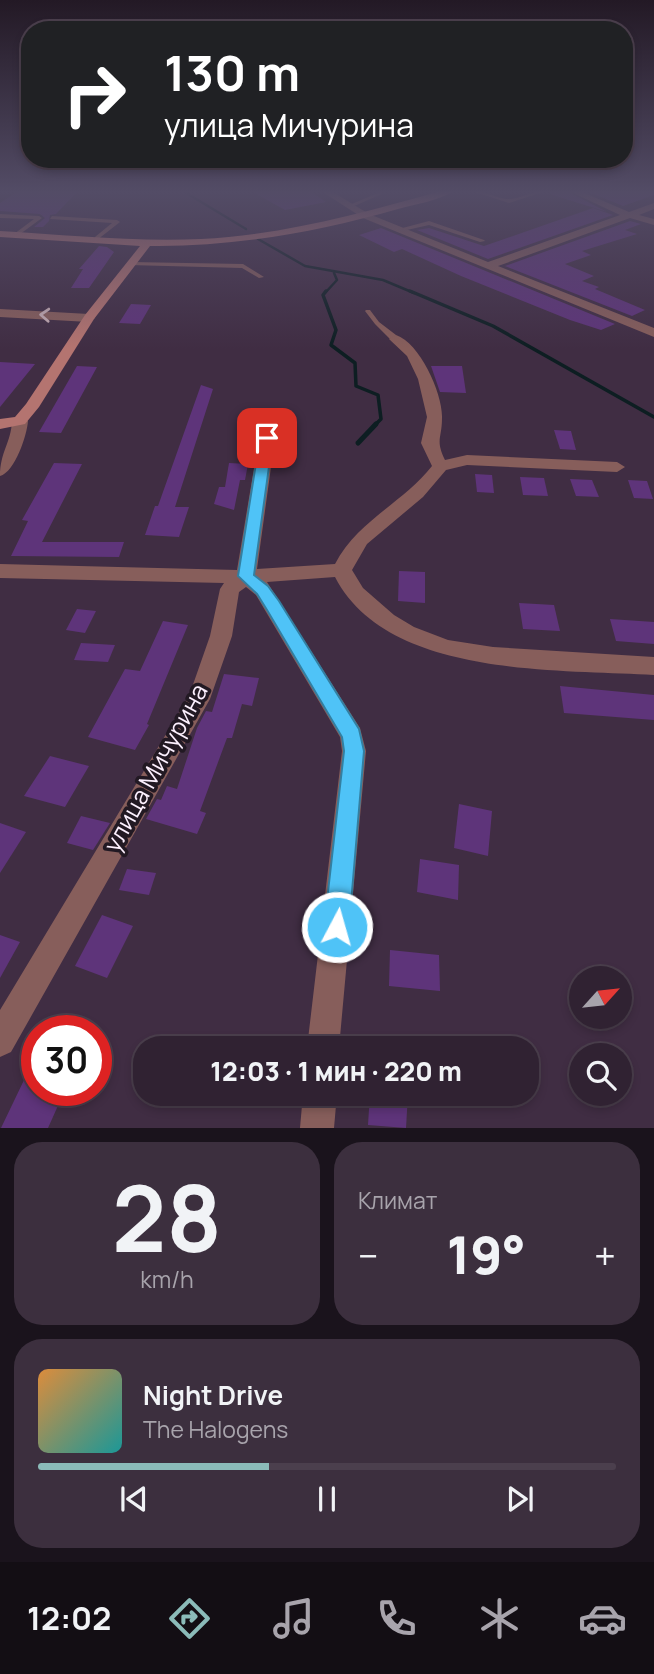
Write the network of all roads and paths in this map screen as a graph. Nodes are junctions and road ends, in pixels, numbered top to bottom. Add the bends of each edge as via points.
1 (147, 244) edge
2 (433, 244) edge
3 (548, 244) edge
4 (131, 264) junction
5 (489, 265) junction
6 (261, 276) dead end
7 (368, 311) dead end
8 (0, 313) edge
9 (89, 318) junction
10 (653, 331) edge
11 (394, 338) joint
12 (20, 421) junction
13 (0, 424) edge
14 (267, 438) dead end
15 (440, 466) junction
16 (617, 467) dead end
17 (0, 471) edge
18 (342, 570) junction
19 (0, 571) edge
20 (246, 576) junction
21 (654, 666) edge
22 (324, 1036) edge
23 (0, 1041) edge
24 (319, 1106) edge
25 (317, 1128) edge

1 - 4 main road
2 - 5 street
3 - 5 street
4 - 6 lane via 243,266
4 - 9 main road
5 - 10 street
7 - 11 lane
9 -> 8 street
9 - 12 main road
11 - 15 street via 413,354 425,379 435,417 429,443
12 - 13 main road
12 - 17 street via 19,436
14 - 20 street, улица Мичурина
15 - 16 street via 467,460
15 - 18 street via 428,484 369,531
18 - 20 street
18 - 21 street via 351,587 380,617 432,645 466,653
19 - 20 street
20 - 22 street via 273,606 352,735
20 - 23 street, улица Мичурина via 230,589 221,636 199,699
24 - 25 street

